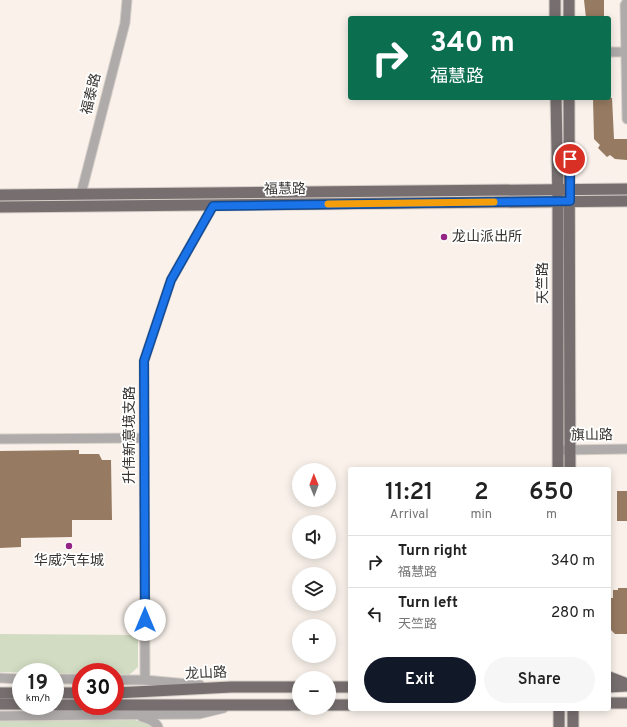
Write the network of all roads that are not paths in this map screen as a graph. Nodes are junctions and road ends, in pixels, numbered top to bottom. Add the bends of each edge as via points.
1 (127, 0) edge
2 (556, 0) edge
3 (569, 0) edge
4 (627, 2) edge
5 (555, 16) edge
6 (569, 16) edge
7 (611, 52) edge
8 (626, 52) edge
9 (556, 100) edge
10 (569, 100) edge
11 (627, 119) edge
12 (627, 189) edge
13 (570, 190) junction
14 (81, 194) junction
15 (0, 195) edge
16 (558, 195) junction
17 (570, 201) junction
18 (627, 201) edge
19 (213, 206) junction
20 (0, 207) edge
21 (144, 438) junction
22 (0, 439) edge
23 (627, 449) edge
24 (558, 450) junction
25 (570, 450) junction
26 (558, 467) edge
27 (570, 467) edge
28 (0, 678) edge
29 (611, 678) edge
30 (12, 679) edge
31 (124, 680) edge
32 (145, 680) junction
33 (627, 685) edge
34 (231, 687) junction
35 (292, 687) edge
36 (336, 687) edge
37 (348, 687) edge
38 (611, 687) edge
39 (0, 693) edge
40 (12, 693) edge
41 (124, 693) edge
42 (611, 703) edge
43 (627, 703) edge
44 (0, 704) edge
45 (12, 704) edge
46 (124, 705) edge
47 (292, 705) edge
48 (336, 705) edge
49 (348, 705) edge
50 (231, 706) junction
51 (559, 711) edge
52 (573, 711) edge
53 (133, 715) junction
54 (0, 716) edge
55 (158, 727) edge
56 (559, 727) edge
57 (574, 727) edge

1 - 14 street, 福泰路 via 125,23
2 - 5 main road
3 - 6 main road
4 - 8 street
7 - 8 street
8 - 11 street
9 - 16 main road, 天竺路
10 - 13 main road, 天竺路
12 - 13 main road
13 - 16 main road
13 - 17 main road, 天竺路
14 - 15 main road, 福慧路
14 - 16 main road, 福慧路
16 - 17 main road, 福慧路
16 - 19 main road, 福慧路
16 - 24 main road, 天竺路
17 - 18 main road, 福慧路
17 - 25 main road, 天竺路
19 - 20 main road, 福慧路
19 - 21 street, 升伟新意境支路 via 171,280 144,361
21 - 22 street
21 - 32 street, 升伟新意境支路
23 - 25 street, 旗山路
24 - 25 street, 旗山路
24 - 26 main road, 天竺路
25 - 27 main road, 天竺路
28 - 30 street
29 - 33 main road
31 - 32 street
32 - 34 street
33 - 38 main road
34 - 35 main road, 龙山路
34 - 41 main road, 龙山路
36 - 37 main road
39 - 40 main road
42 - 43 main road
44 - 45 main road
46 - 50 main road
47 - 50 main road
48 - 49 main road
50 - 53 street via 199,714
51 - 56 main road
52 - 57 main road
53 - 54 street
53 - 55 street via 149,719

